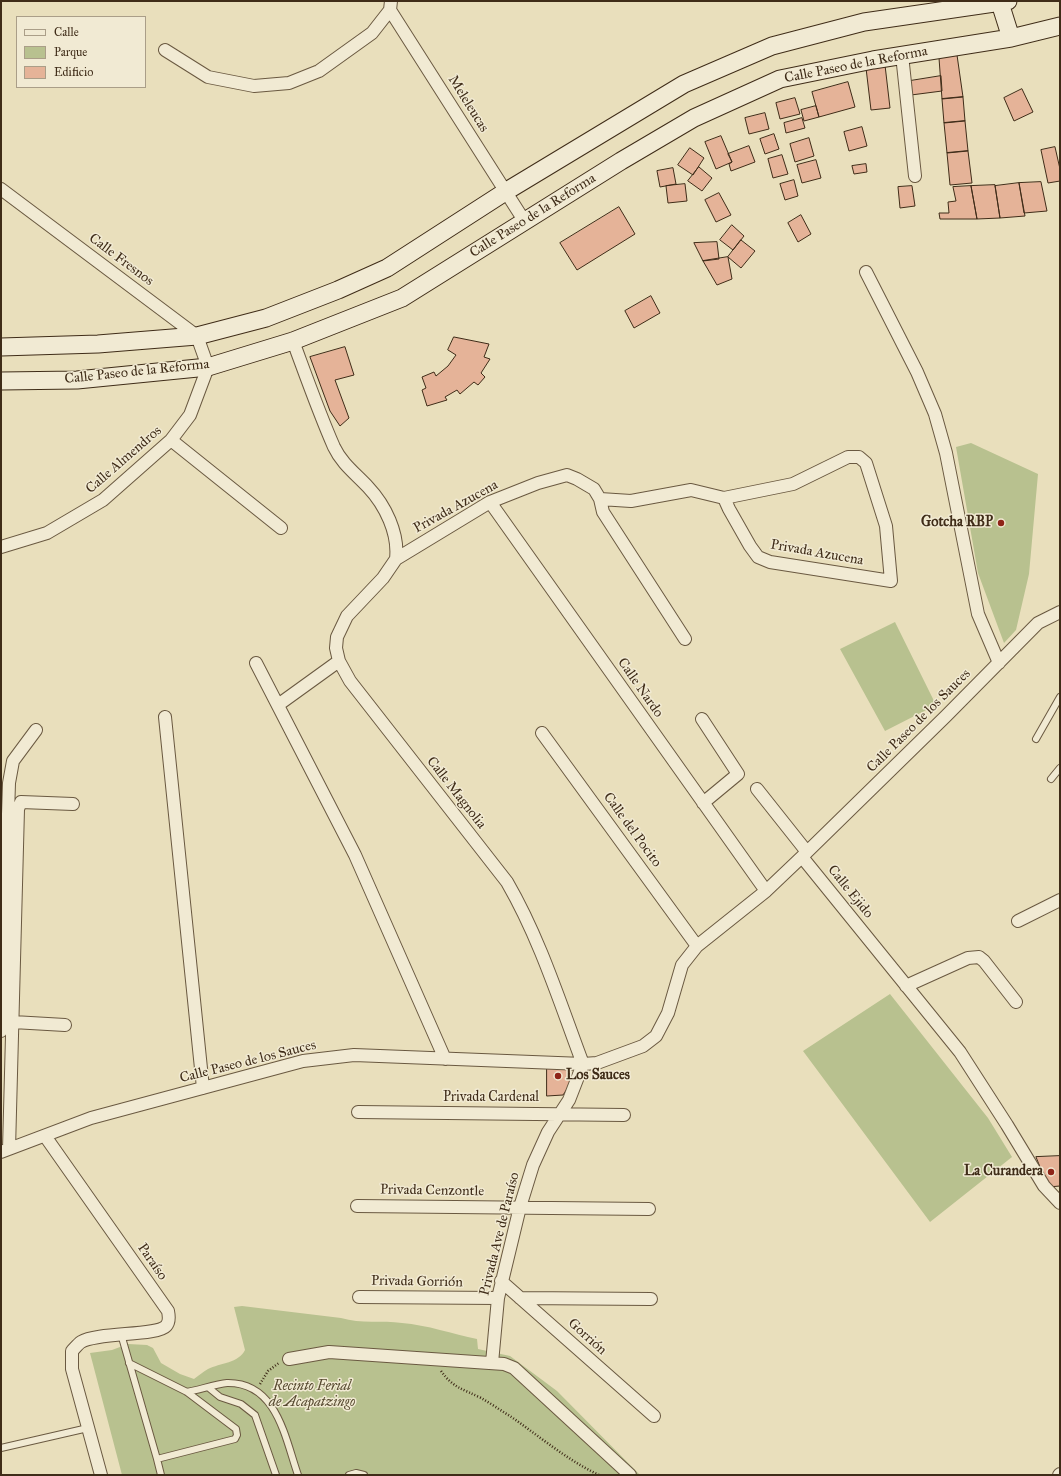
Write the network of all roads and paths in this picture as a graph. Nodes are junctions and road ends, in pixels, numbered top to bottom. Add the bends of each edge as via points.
1 (1004, 2) edge
2 (391, 5) edge
3 (1060, 26) edge
4 (1011, 38) junction
5 (165, 50) dead end
6 (902, 55) junction
7 (916, 176) dead end
8 (1, 189) edge
9 (505, 192) junction
10 (525, 222) junction
11 (866, 272) dead end
12 (197, 336) junction
13 (293, 341) junction
14 (1, 347) edge
15 (208, 367) junction
16 (1, 381) edge
17 (171, 440) junction
18 (724, 498) junction
19 (600, 499) junction
20 (490, 502) junction
21 (281, 528) dead end
22 (1, 548) edge
23 (396, 559) junction
24 (1060, 612) edge
25 (685, 639) dead end
26 (339, 661) junction
27 (256, 663) dead end
28 (998, 663) junction
29 (1060, 697) edge
30 (278, 706) junction
31 (165, 717) dead end
32 (702, 720) dead end
33 (36, 730) dead end
34 (542, 733) dead end
35 (1036, 739) dead end
36 (1060, 768) edge
37 (1051, 779) dead end
38 (757, 789) dead end
39 (703, 803) junction
40 (73, 804) dead end
41 (804, 854) junction
42 (766, 891) junction
43 (1060, 900) edge
44 (1018, 921) dead end
45 (697, 946) junction
46 (906, 986) junction
47 (1016, 1002) dead end
48 (13, 1022) junction
49 (65, 1025) dead end
50 (1, 1031) edge
51 (445, 1059) junction
52 (583, 1064) junction
53 (203, 1088) junction
54 (358, 1112) dead end
55 (561, 1114) junction
56 (624, 1115) dead end
57 (45, 1136) junction
58 (5, 1150) edge
59 (1060, 1203) edge
60 (357, 1206) dead end
61 (520, 1207) junction
62 (649, 1209) dead end
63 (501, 1281) junction
64 (359, 1296) dead end
65 (498, 1298) junction
66 (520, 1298) junction
67 (651, 1299) dead end
68 (121, 1334) junction
69 (289, 1359) joint
70 (433, 1359) junction
71 (129, 1363) junction
72 (492, 1363) junction
73 (209, 1388) junction
74 (256, 1391) junction
75 (187, 1392) junction
76 (654, 1416) dead end
77 (88, 1428) junction
78 (1, 1448) edge
79 (157, 1459) junction
80 (101, 1475) edge
81 (161, 1475) edge
82 (276, 1475) edge
83 (298, 1475) edge
84 (349, 1475) edge
85 (364, 1475) edge
86 (599, 1475) edge
87 (630, 1475) edge

1 - 4 main road
1 - 9 main road via 864,22 772,46 684,84
2 - 5 street via 372,33 319,71 289,83 254,86 208,77
2 - 9 street, Meleleucas
3 - 4 main road, Calle Paseo de la Reforma
4 - 6 main road, Calle Paseo de la Reforma
6 - 7 street
6 - 10 main road, Calle Paseo de la Reforma via 780,79 694,118 621,160
8 - 12 street, Calle Fresnos
9 - 10 street, Meleleucas
9 - 12 main road via 387,268 266,318
10 - 13 main road, Calle Paseo de la Reforma via 402,298
11 - 28 street via 917,372 935,414 946,452 978,614
12 - 14 main road via 98,344
12 - 15 street
13 - 15 main road, Calle Paseo de la Reforma
13 - 23 street via 335,448 348,468 369,488 388,516 397,545
15 - 16 main road, Calle Paseo de la Reforma via 77,380
15 - 17 street, Calle Almendros via 190,415
17 - 21 street
17 - 22 street, Calle Almendros via 103,500 47,533
18 - 18 street, Privada Azucena via 793,484 848,457 859,457 866,462 886,526 891,581 770,562 758,557
18 - 19 street via 691,490 631,501
19 - 20 street, Privada Azucena via 594,489 567,475 538,483
19 - 25 street via 602,512
20 - 23 street, Privada Azucena
20 - 39 street, Calle Nardo
23 - 26 street, Calle Magnolia via 383,578 347,616 337,636
24 - 28 street, Calle Paseo de los Sauces via 1038,623
26 - 30 street
26 - 52 street, Calle Magnolia via 350,681 507,882 519,902 546,966
27 - 30 street
28 - 41 street, Calle Paseo de los Sauces
29 - 35 lane
30 - 51 street via 355,855
31 - 53 street
32 - 39 street via 738,774
33 - 50 street via 13,761 9,783
34 - 45 street, Calle del Pocito
36 - 37 lane
38 - 41 street, Calle Ejido
39 - 42 street, Calle Nardo
40 - 48 street via 21,802 18,809
41 - 42 street
41 - 46 street, Calle Ejido
42 - 45 street
43 - 44 street
45 - 52 street via 682,965 668,1013 656,1036 643,1046 597,1063
46 - 47 street via 968,958 979,957
46 - 59 street, Calle Ejido via 960,1052 1044,1186
48 - 49 street
48 - 58 street
51 - 52 street, Calle Paseo de los Sauces
51 - 53 street, Calle Paseo de los Sauces via 354,1055 303,1061
52 - 55 street, Privada Ave de Paraíso
53 - 57 street, Calle Paseo de los Sauces via 91,1118
54 - 55 street, Privada Cardenal
55 - 56 street, Privada Cardenal
55 - 61 street, Privada Ave de Paraíso via 548,1132 533,1165
57 - 58 street, Calle Paseo de los Sauces
57 - 68 street, Paraíso via 168,1311 169,1319 166,1326 159,1331
60 - 61 street, Privada Cenzontle
61 - 62 street, Privada Cenzontle
61 - 63 street, Privada Ave de Paraíso
63 - 65 street, Privada Ave de Paraíso
63 - 66 street, Gorrión
64 - 65 street, Privada Gorrión
65 - 72 street, Privada Ave de Paraíso
66 - 67 street
66 - 76 street, Gorrión
68 - 71 lane
68 - 77 street, Paraíso via 82,1342 72,1351 72,1369
69 - 70 street via 329,1352
69 - 74 path via 268,1371
70 - 72 street
70 - 86 path via 448,1380 462,1391 480,1398 508,1415 582,1467
71 - 75 lane
71 - 79 lane
72 - 87 street via 514,1368
73 - 74 lane via 226,1383
73 - 75 lane
73 - 82 lane via 220,1397 241,1404 255,1415
74 - 83 lane via 270,1402 277,1415
75 - 79 lane via 236,1429 235,1439
77 - 78 lane
77 - 80 street
79 - 81 lane
84 - 85 lane

